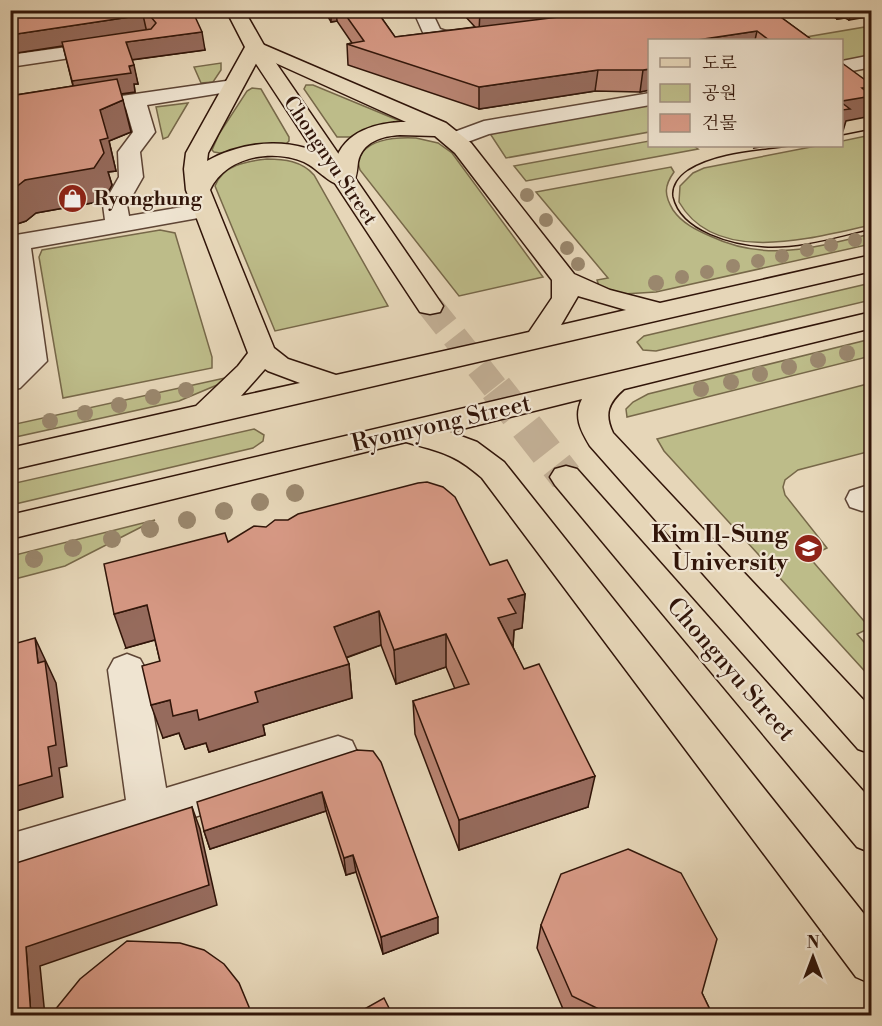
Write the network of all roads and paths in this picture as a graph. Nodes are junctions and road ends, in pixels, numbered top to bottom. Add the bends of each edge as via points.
1 (236, 10) edge
2 (422, 10) edge
3 (500, 37) edge
4 (124, 44) edge
5 (255, 47) junction
6 (10, 61) edge
7 (872, 61) edge
8 (843, 67) edge
9 (233, 86) junction
10 (648, 99) edge
11 (135, 101) junction
12 (10, 119) edge
13 (454, 140) junction
14 (344, 180) junction
15 (202, 200) junction
16 (118, 225) junction
17 (14, 243) edge
18 (872, 263) edge
19 (16, 276) edge
20 (565, 280) junction
21 (430, 306) tunnel mouth
22 (660, 311) junction
23 (872, 320) edge
24 (538, 339) junction
25 (262, 353) junction
26 (10, 381) edge
27 (615, 381) junction
28 (334, 385) junction
29 (206, 414) junction
30 (402, 433) junction
31 (10, 459) edge
32 (566, 477) tunnel mouth
33 (10, 527) edge
34 (127, 670) dead end
35 (872, 736) edge
36 (338, 754) edge
37 (150, 812) junction
38 (872, 833) edge
39 (10, 855) edge
40 (872, 961) edge

1 - 5 main road, Chongnyu Street
2 - 3 street via 432,33 447,39
4 - 6 street
5 - 9 main road
5 - 13 main road via 438,128
5 - 14 main road, Chongnyu Street
7 - 8 street
9 - 11 street
9 - 15 main road via 197,153 195,169
10 - 13 street via 484,128
11 - 12 street
11 - 16 street via 144,132 129,152 131,177 115,205
13 - 14 main road via 408,128 374,134 352,148
13 - 20 main road
14 - 15 main road via 308,155 270,150 229,158 212,167 202,178
14 - 21 main road, Chongnyu Street
15 - 16 street
15 - 25 main road
16 - 17 street
17 - 19 street
18 - 22 main road
19 - 26 street via 33,361
20 - 22 main road via 601,296
20 - 24 main road via 565,298
22 - 24 main road
23 - 27 main road, Ryomyong Street
24 - 28 main road
25 - 28 main road via 278,365
25 - 29 main road via 248,373
27 - 30 main road, Ryomyong Street
27 - 35 main road via 597,395 592,407 591,422 601,439
28 - 29 main road
29 - 31 main road
30 - 33 main road, Ryomyong Street
30 - 40 main road via 458,444 493,470
32 - 38 main road, Chongnyu Street
34 - 37 street
36 - 37 street
37 - 39 street

